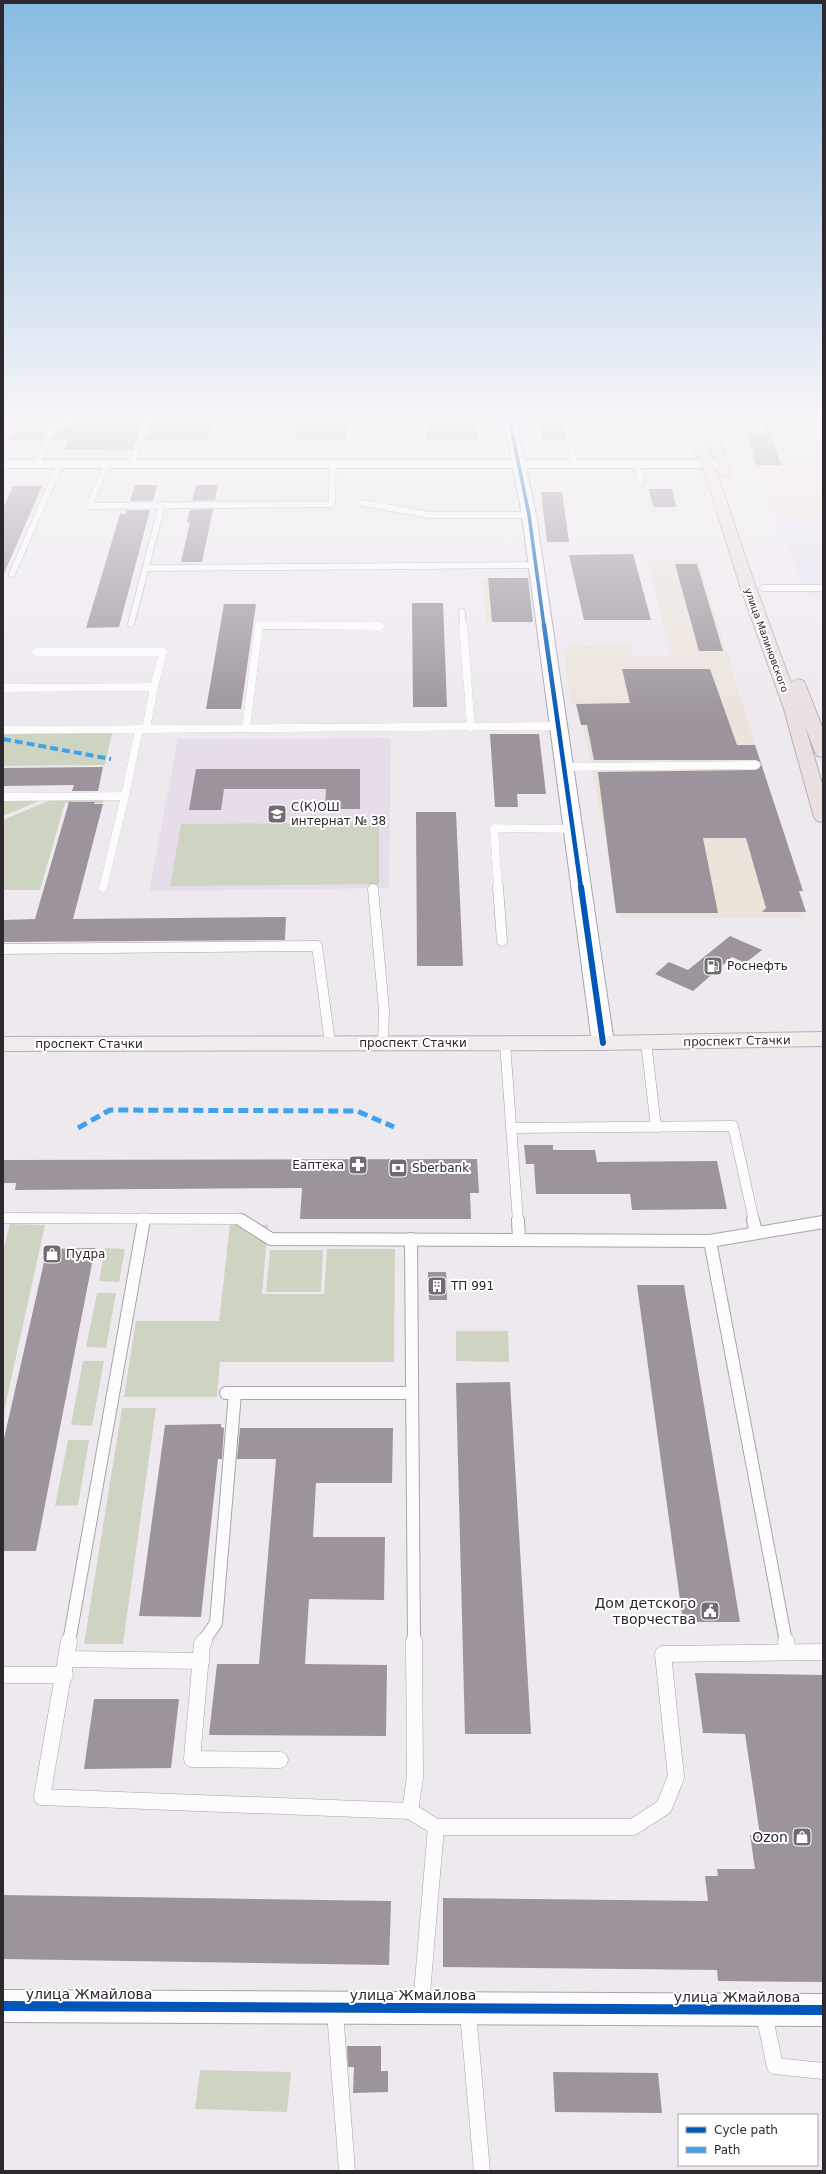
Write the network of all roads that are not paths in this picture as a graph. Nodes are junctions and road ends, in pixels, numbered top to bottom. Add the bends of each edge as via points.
1 (36, 518) edge
2 (159, 518) edge
3 (529, 518) edge
4 (729, 518) edge
5 (536, 566) junction
6 (146, 568) junction
7 (758, 573) dead end
8 (12, 574) dead end
9 (763, 588) junction
10 (823, 588) edge
11 (768, 602) dead end
12 (462, 612) dead end
13 (131, 624) dead end
14 (380, 626) dead end
15 (36, 652) dead end
16 (794, 673) dead end
17 (154, 687) junction
18 (3, 688) edge
19 (560, 726) junction
20 (471, 727) junction
21 (246, 728) junction
22 (143, 729) junction
23 (3, 730) edge
24 (823, 752) edge
25 (756, 765) dead end
26 (566, 767) junction
27 (125, 796) junction
28 (3, 797) edge
29 (823, 818) edge
30 (574, 829) junction
31 (103, 888) dead end
32 (373, 889) dead end
33 (502, 941) dead end
34 (3, 950) edge
35 (823, 1039) edge
36 (646, 1042) junction
37 (330, 1043) junction
38 (383, 1043) junction
39 (505, 1043) junction
40 (603, 1043) junction
41 (3, 1044) edge
42 (656, 1127) junction
43 (511, 1128) junction
44 (144, 1218) junction
45 (4, 1220) edge
46 (823, 1222) edge
47 (756, 1232) junction
48 (411, 1239) junction
49 (519, 1240) junction
50 (710, 1241) junction
51 (412, 1393) junction
52 (788, 1652) junction
53 (823, 1652) edge
54 (67, 1659) junction
55 (201, 1661) junction
56 (3, 1674) edge
57 (65, 1675) junction
58 (280, 1760) dead end
59 (410, 1812) junction
60 (436, 1827) junction
61 (3, 2006) edge
62 (334, 2007) junction
63 (420, 2007) junction
64 (468, 2008) junction
65 (763, 2010) junction
66 (823, 2010) edge
67 (823, 2071) edge
68 (347, 2171) edge
69 (482, 2171) edge

1 - 8 lane
2 - 6 lane
3 - 5 street
4 - 29 highway, улица Малиновского via 748,588 792,709
5 - 6 lane
5 - 19 street
6 - 13 lane
7 - 9 highway, улица Малиновского
9 - 10 lane
9 - 11 highway, улица Малиновского
12 - 20 lane
14 - 21 lane via 259,626
15 - 17 lane via 163,652
16 - 24 highway, улица Малиновского
17 - 18 lane
17 - 22 lane
19 - 20 lane
19 - 26 street
20 - 21 lane
21 - 22 lane
22 - 23 lane
22 - 27 lane
25 - 26 lane
26 - 30 street
27 - 28 lane
27 - 31 lane
30 - 33 lane via 494,828
30 - 40 street
32 - 38 lane via 384,1010
34 - 37 lane via 317,946
35 - 36 main road, проспект Стачки
36 - 40 main road, проспект Стачки
36 - 42 lane
37 - 38 main road, проспект Стачки
37 - 41 main road, проспект Стачки
38 - 39 main road, проспект Стачки
39 - 40 main road, проспект Стачки
39 - 43 lane
42 - 43 lane
42 - 47 lane via 733,1126
43 - 49 lane
44 - 45 lane
44 - 48 lane via 239,1219 271,1239
44 - 54 lane
46 - 47 lane
47 - 50 lane
48 - 49 lane
48 - 51 lane
49 - 50 lane
50 - 52 lane
51 - 55 lane via 230,1393 216,1623 202,1644
51 - 59 lane via 415,1777
52 - 53 lane
52 - 60 lane via 664,1654 676,1777 664,1806 633,1827
54 - 55 lane
54 - 57 lane
55 - 58 lane via 192,1759
56 - 57 lane
57 - 59 lane via 42,1798
59 - 60 lane
60 - 63 lane
61 - 62 street, улица Жмайлова
62 - 63 street, улица Жмайлова
62 - 68 lane
63 - 64 street, улица Жмайлова
64 - 65 street, улица Жмайлова
64 - 69 lane
65 - 66 street, улица Жмайлова
65 - 67 lane via 775,2066

